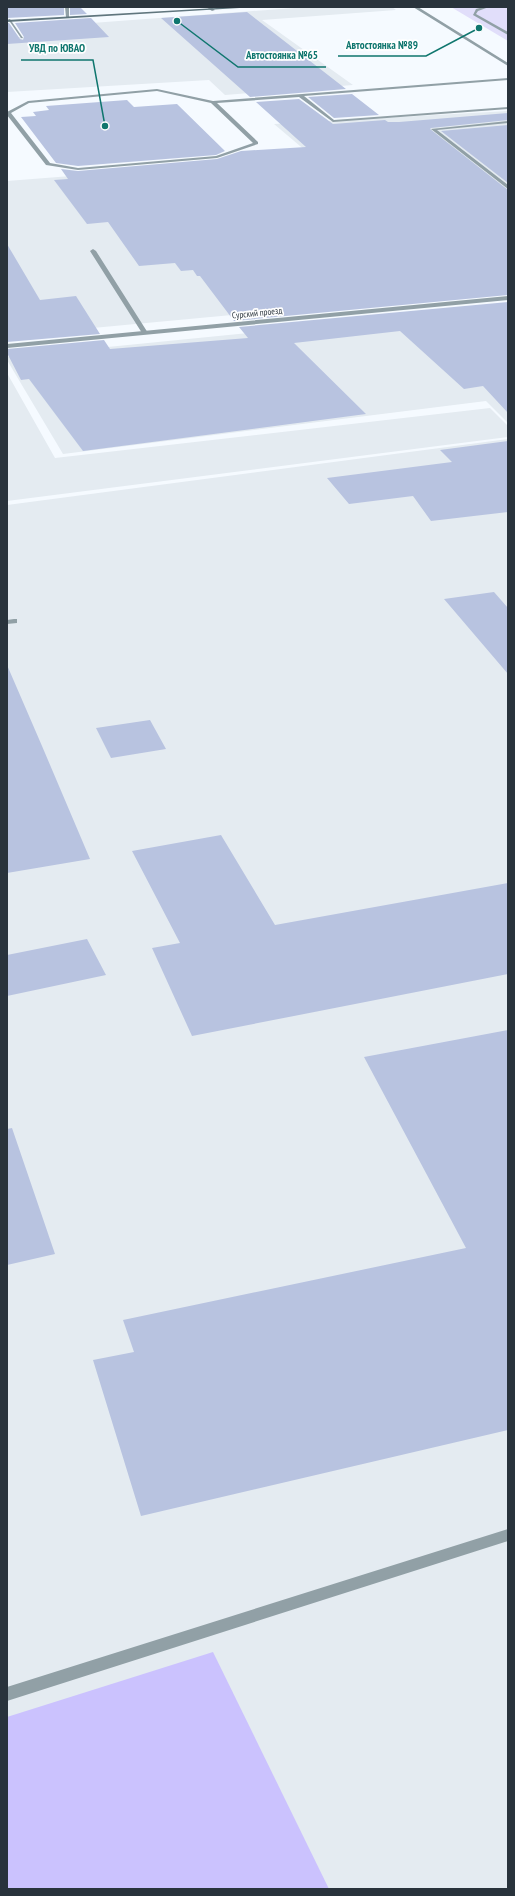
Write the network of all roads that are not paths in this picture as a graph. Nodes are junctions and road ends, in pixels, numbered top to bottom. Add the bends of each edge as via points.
1 (67, 7) edge
2 (208, 7) edge
3 (254, 7) edge
4 (415, 7) edge
5 (487, 7) edge
6 (213, 10) junction
7 (68, 17) junction
8 (8, 21) edge
9 (508, 34) edge
10 (22, 37) dead end
11 (508, 65) edge
12 (508, 79) edge
13 (300, 95) junction
14 (213, 102) junction
15 (508, 108) edge
16 (508, 122) edge
17 (508, 187) edge
18 (93, 251) dead end
19 (508, 298) edge
20 (145, 333) junction
21 (7, 346) edge
22 (508, 1536) edge
23 (7, 1694) edge

1 - 7 street
2 - 6 street
3 - 6 street
4 - 11 street
5 - 9 street via 477,10 474,14
6 - 7 street
7 - 8 street
8 - 10 street
12 - 13 street
13 - 14 street
13 - 15 street via 333,121
14 - 14 street via 157,90 48,99 28,102 8,112 48,164 78,169 216,157 256,143
16 - 17 street via 433,129
18 - 20 street
19 - 20 street, Сурский проезд
20 - 21 street, Сурский проезд
22 - 23 street

